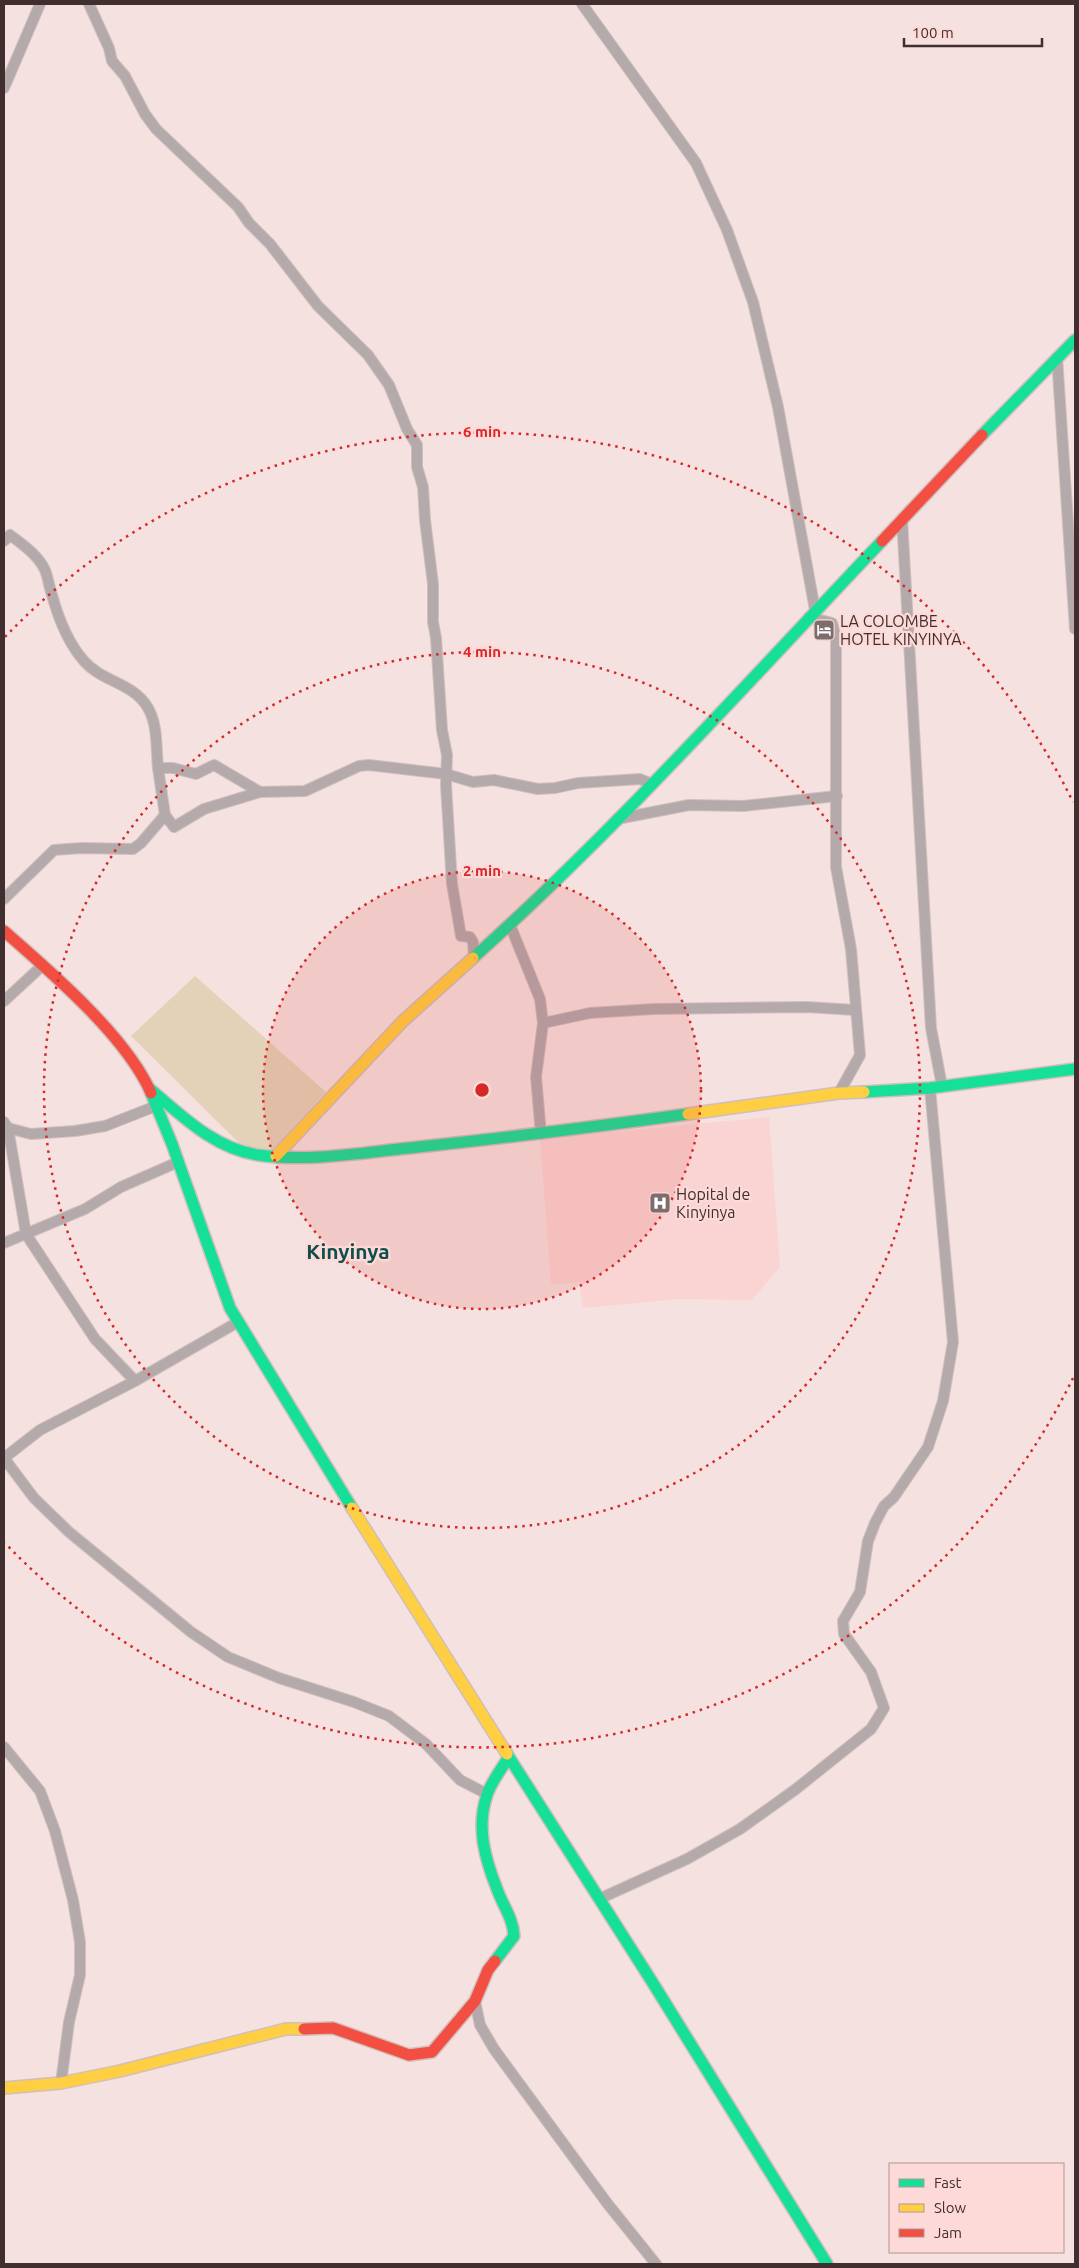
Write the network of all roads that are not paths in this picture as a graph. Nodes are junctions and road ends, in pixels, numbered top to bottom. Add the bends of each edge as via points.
1 (40, 4) edge
2 (89, 4) edge
3 (582, 4) edge
4 (4, 88) edge
5 (1075, 340) edge
6 (1057, 357) junction
7 (902, 519) junction
8 (4, 541) edge
9 (812, 613) junction
10 (1075, 629) edge
11 (158, 768) junction
12 (446, 774) junction
13 (652, 784) junction
14 (260, 792) junction
15 (837, 796) junction
16 (164, 814) junction
17 (618, 819) junction
18 (4, 899) edge
19 (510, 925) junction
20 (4, 931) edge
21 (474, 957) junction
22 (43, 965) junction
23 (4, 1001) edge
24 (855, 1010) junction
25 (543, 1023) junction
26 (1075, 1069) edge
27 (942, 1086) junction
28 (930, 1088) junction
29 (150, 1089) junction
30 (839, 1093) junction
31 (156, 1106) junction
32 (6, 1125) edge
33 (541, 1134) junction
34 (276, 1156) junction
35 (178, 1162) junction
36 (26, 1234) junction
37 (4, 1243) edge
38 (238, 1322) junction
39 (136, 1381) junction
40 (4, 1458) edge
41 (4, 1747) edge
42 (508, 1758) junction
43 (487, 1794) junction
44 (599, 1899) junction
45 (475, 2001) junction
46 (61, 2083) junction
47 (4, 2088) edge
48 (656, 2264) edge
49 (827, 2264) edge

1 - 4 street
2 - 12 street via 112,61 125,76 156,129 238,207 318,306 368,355 389,385 417,445 417,467 423,487 434,584 433,622 447,755
3 - 9 street via 696,163 727,230 753,302 778,407
5 - 6 main road
6 - 7 main road
6 - 10 street
7 - 9 main road
7 - 27 street via 931,1028
8 - 11 street via 10,535 36,556 45,570 52,598 64,625 84,662 97,673 136,693 148,707 154,723
9 - 13 main road
9 - 15 street via 832,623 835,628
11 - 14 street via 196,774 214,765
11 - 16 street
12 - 13 street via 473,782 494,780 538,789 640,779
12 - 14 street via 369,765 359,766 305,791
12 - 21 street via 455,908 461,936 473,942
13 - 17 main road
14 - 16 street via 204,809 174,827
15 - 17 street via 743,806 690,805
15 - 24 street via 836,868 851,949
16 - 18 street via 133,849 54,850
17 - 19 main road
19 - 21 main road
19 - 25 street via 540,999
20 - 22 main road
21 - 34 main road via 403,1021
22 - 23 street
22 - 29 main road via 111,1034
24 - 25 street via 807,1007 653,1009 590,1014
24 - 30 street via 860,1055
25 - 33 street via 536,1077
26 - 27 main road
27 - 28 main road
28 - 30 main road
28 - 44 street via 953,1342 944,1402 928,1447 894,1497 884,1506 871,1531 860,1592 843,1621 844,1634 871,1672 884,1708 871,1728 740,1830 687,1859
29 - 31 main road
29 - 34 main road via 208,1136 245,1152
30 - 33 main road
31 - 32 street via 105,1126 75,1131 31,1134
31 - 35 main road
32 - 36 street
33 - 34 main road via 317,1157
35 - 36 street
35 - 38 main road via 215,1270
36 - 37 street
36 - 39 street via 95,1339
38 - 39 street
38 - 42 main road
39 - 40 street via 40,1430
40 - 43 street via 34,1498 69,1532 191,1632 228,1656 278,1678 389,1716 426,1744 460,1780
41 - 46 street via 40,1791 55,1831 73,1900 80,1942 80,1975 69,2022
42 - 43 main road
42 - 44 main road
43 - 45 main road via 481,1823 484,1844 497,1890 513,1922 514,1932 511,1941 488,1970
44 - 49 main road
45 - 46 main road via 437,2047 424,2054 409,2055 333,2028 309,2027 272,2031
45 - 48 street via 480,2025 494,2048 607,2203
46 - 47 main road

